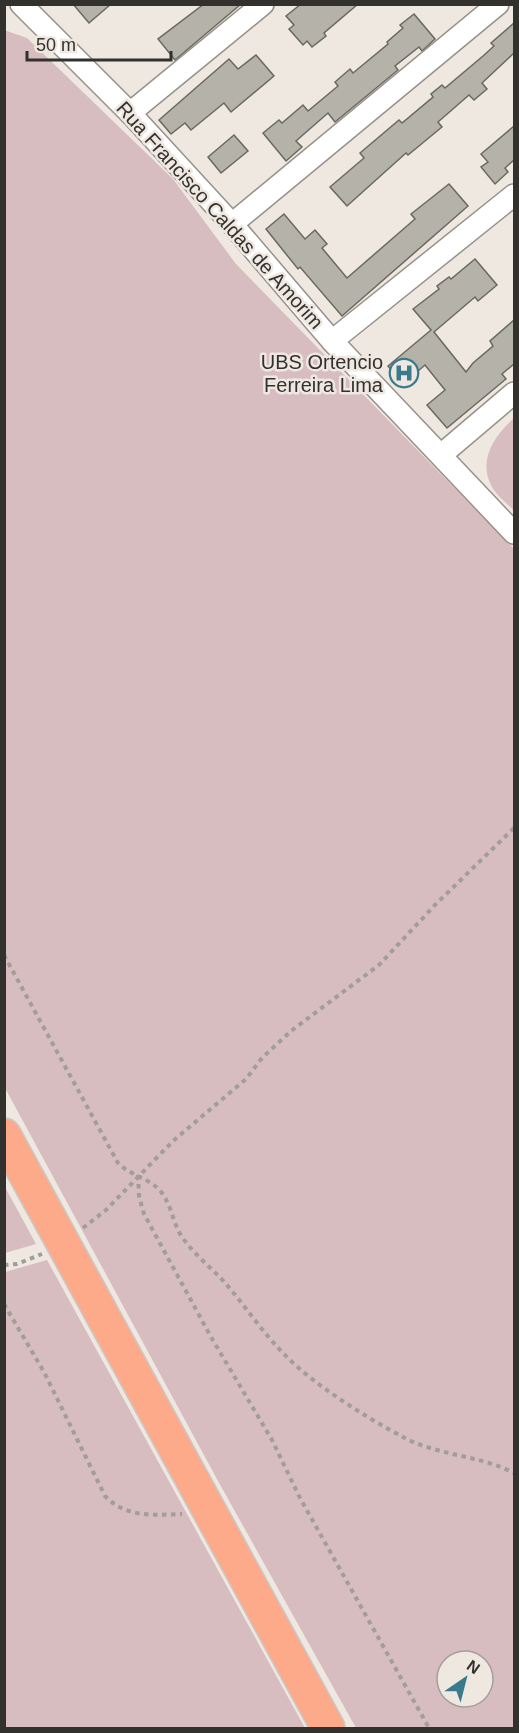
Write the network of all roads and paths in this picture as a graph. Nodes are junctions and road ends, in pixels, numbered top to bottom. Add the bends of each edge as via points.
1 (263, 4) edge
2 (498, 4) edge
3 (27, 6) edge
4 (130, 113) junction
5 (514, 195) edge
6 (232, 224) junction
7 (332, 341) junction
8 (514, 393) edge
9 (441, 455) junction
10 (514, 533) edge
11 (514, 828) edge
12 (4, 955) edge
13 (4, 1135) edge
14 (138, 1174) junction
15 (65, 1247) junction
16 (4, 1265) edge
17 (4, 1304) edge
18 (514, 1473) edge
19 (209, 1513) junction
20 (328, 1728) edge
21 (429, 1728) edge

1 - 4 street
2 - 6 street
3 - 4 street, Rua Francisco Caldas de Amorim
4 - 6 street, Rua Francisco Caldas de Amorim
5 - 7 street
6 - 7 street, Rua Francisco Caldas de Amorim
7 - 9 street, Rua Francisco Caldas de Amorim
8 - 9 street
9 - 10 street, Rua Francisco Caldas de Amorim
11 - 14 path via 379,965 291,1031 246,1078
12 - 14 path via 118,1162 127,1172
13 - 15 highway
14 - 15 path
14 - 18 path via 160,1190 186,1242 225,1282 284,1355 310,1376 402,1437 430,1450
14 - 21 path via 144,1214
15 - 16 path
15 - 19 highway
17 - 19 path via 44,1372 96,1482 112,1504 134,1513
19 - 20 highway

